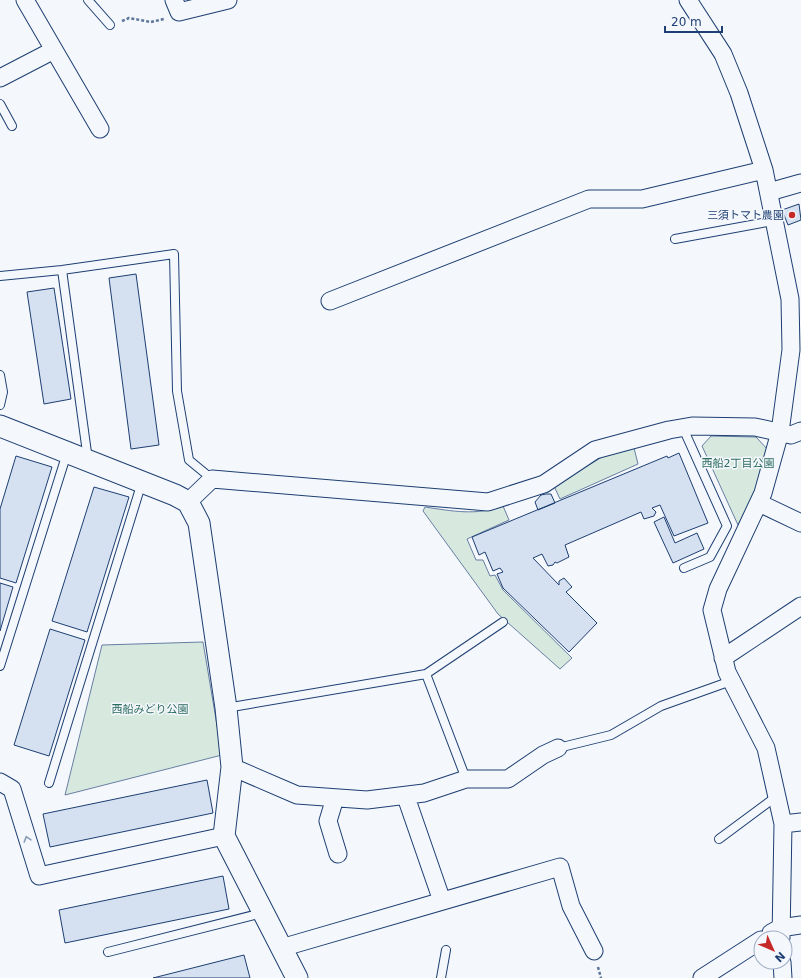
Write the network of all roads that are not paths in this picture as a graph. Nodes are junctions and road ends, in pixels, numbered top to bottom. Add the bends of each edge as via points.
1 (26, 0) edge
2 (88, 0) edge
3 (174, 0) edge
4 (228, 0) edge
5 (688, 0) edge
6 (110, 25) road end
7 (54, 50) junction
8 (0, 78) edge
9 (0, 104) edge
10 (12, 126) dead end
11 (100, 129) dead end
12 (764, 170) junction
13 (801, 183) edge
14 (769, 192) junction
15 (773, 221) junction
16 (675, 239) dead end
17 (62, 270) junction
18 (0, 276) edge
19 (330, 301) dead end
20 (796, 334) edge
21 (0, 375) edge
22 (0, 405) edge
23 (0, 426) edge
24 (683, 428) junction
25 (801, 431) edge
26 (780, 432) junction
27 (68, 453) junction
28 (89, 461) junction
29 (212, 479) junction
30 (142, 482) junction
31 (188, 502) junction
32 (759, 503) junction
33 (801, 523) edge
34 (684, 568) dead end
35 (801, 606) edge
36 (503, 622) dead end
37 (723, 658) junction
38 (0, 666) edge
39 (426, 674) junction
40 (731, 681) junction
41 (226, 708) junction
42 (558, 748) joint
43 (232, 767) junction
44 (466, 779) junction
45 (0, 782) edge
46 (49, 783) dead end
47 (406, 796) junction
48 (777, 796) junction
49 (335, 798) junction
50 (801, 822) edge
51 (783, 824) junction
52 (224, 836) junction
53 (719, 839) dead end
54 (338, 854) dead end
55 (442, 901) junction
56 (262, 913) junction
57 (801, 925) edge
58 (780, 930) edge
59 (788, 930) edge
60 (753, 945) edge
61 (281, 948) junction
62 (446, 950) dead end
63 (594, 951) dead end
64 (108, 952) dead end
65 (296, 978) edge
66 (441, 978) edge
67 (702, 978) edge

1 - 7 street
2 - 6 lane
3 - 4 street via 179,12
5 - 12 street via 723,54 739,93
7 - 8 street
7 - 11 street
9 - 10 lane
12 - 14 street
12 - 19 street via 642,199 589,199
13 - 14 street
14 - 15 street
15 - 16 lane
15 - 20 street via 782,253
17 - 18 lane
17 - 28 lane
17 - 29 lane via 174,254 177,391 189,460
20 - 26 street via 791,350
21 - 22 lane via 3,392
23 - 27 street
24 - 26 street via 756,427
24 - 29 street via 595,450 544,484 488,502
24 - 34 lane via 727,526 710,557
25 - 26 street via 791,434
26 - 32 street
27 - 28 street
27 - 38 lane
28 - 30 street
29 - 31 street
30 - 31 street
30 - 46 lane
31 - 41 street via 199,524
32 - 33 street
32 - 37 street via 718,589 712,610
35 - 37 street
36 - 39 lane
37 - 40 street
39 - 41 lane
39 - 44 lane
40 - 42 lane via 661,706 611,735
40 - 48 street via 766,748
41 - 43 street
42 - 44 street via 508,779
43 - 49 street via 297,795
43 - 52 street
44 - 47 street via 424,793
52 -> 45 street via 39,876 12,789
47 - 49 street via 367,800
47 - 55 street
48 - 51 street
48 - 53 lane
49 - 54 street via 328,821
50 - 51 street
51 - 58 street
52 - 56 street
55 - 61 street
55 - 63 street via 560,867 571,906
56 - 61 street
56 - 64 lane
57 - 59 street
60 - 67 street
61 - 65 street
62 - 66 lane

